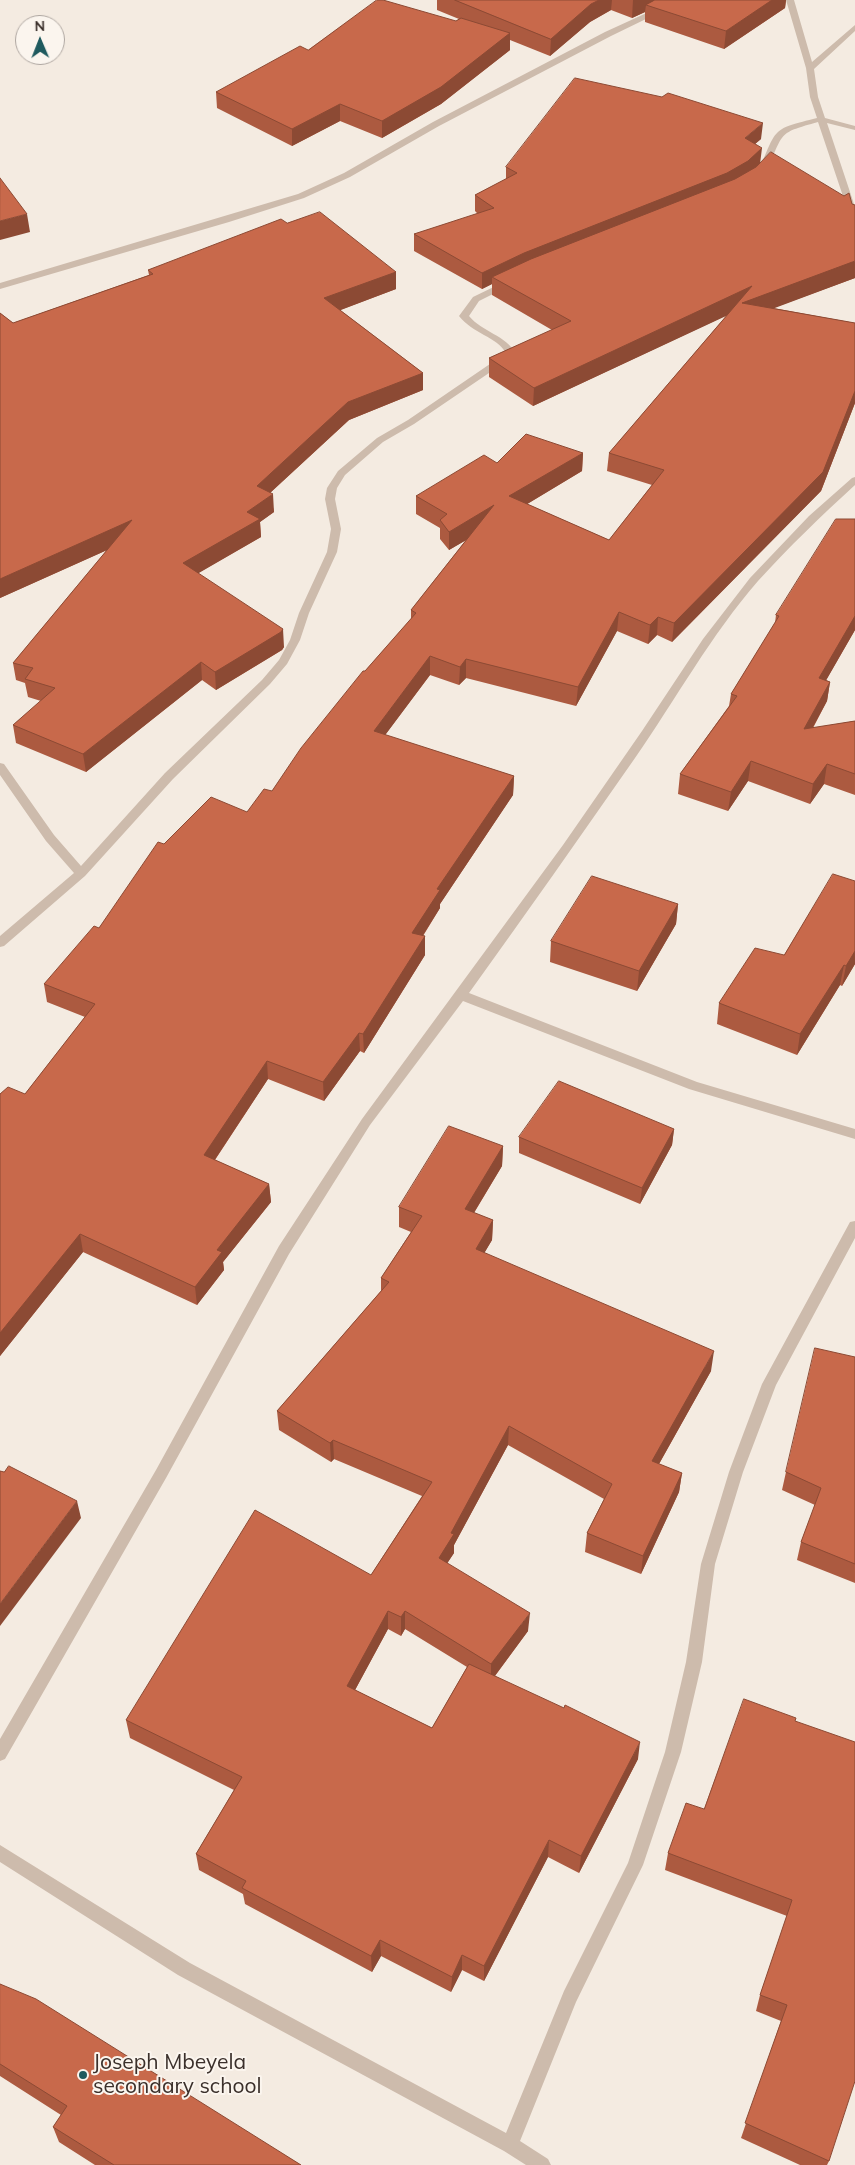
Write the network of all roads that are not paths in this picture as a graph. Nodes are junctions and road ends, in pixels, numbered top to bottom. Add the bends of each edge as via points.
1 (681, 0) edge
2 (790, 0) edge
3 (855, 27) edge
4 (810, 68) junction
5 (822, 119) junction
6 (855, 128) edge
7 (756, 176) edge
8 (855, 220) edge
9 (519, 277) edge
10 (0, 286) edge
11 (855, 480) edge
12 (0, 767) edge
13 (81, 873) junction
14 (0, 943) edge
15 (461, 995) junction
16 (855, 1134) edge
17 (855, 1226) edge
18 (0, 1754) edge
19 (0, 1853) edge
20 (510, 2145) junction
21 (542, 2165) edge

1 - 10 street via 608,34 436,124 347,175 301,196
2 - 4 street
3 - 4 street
4 - 5 street via 814,97
5 - 6 street
5 - 7 street via 799,124 778,135 767,165
5 - 8 street
9 - 13 street via 479,296 464,316 475,327 504,344 511,354 380,440 341,473 330,499 336,530 332,552 283,662 169,776
11 - 15 street via 813,518 754,580
12 - 13 street via 50,838
13 - 14 street
15 - 16 street via 693,1086
15 - 18 street via 366,1122 284,1250 161,1474
17 - 20 street via 769,1384 736,1472 708,1564 694,1662 673,1752 635,1865 570,1997
19 - 20 street via 184,1970
20 - 21 street

